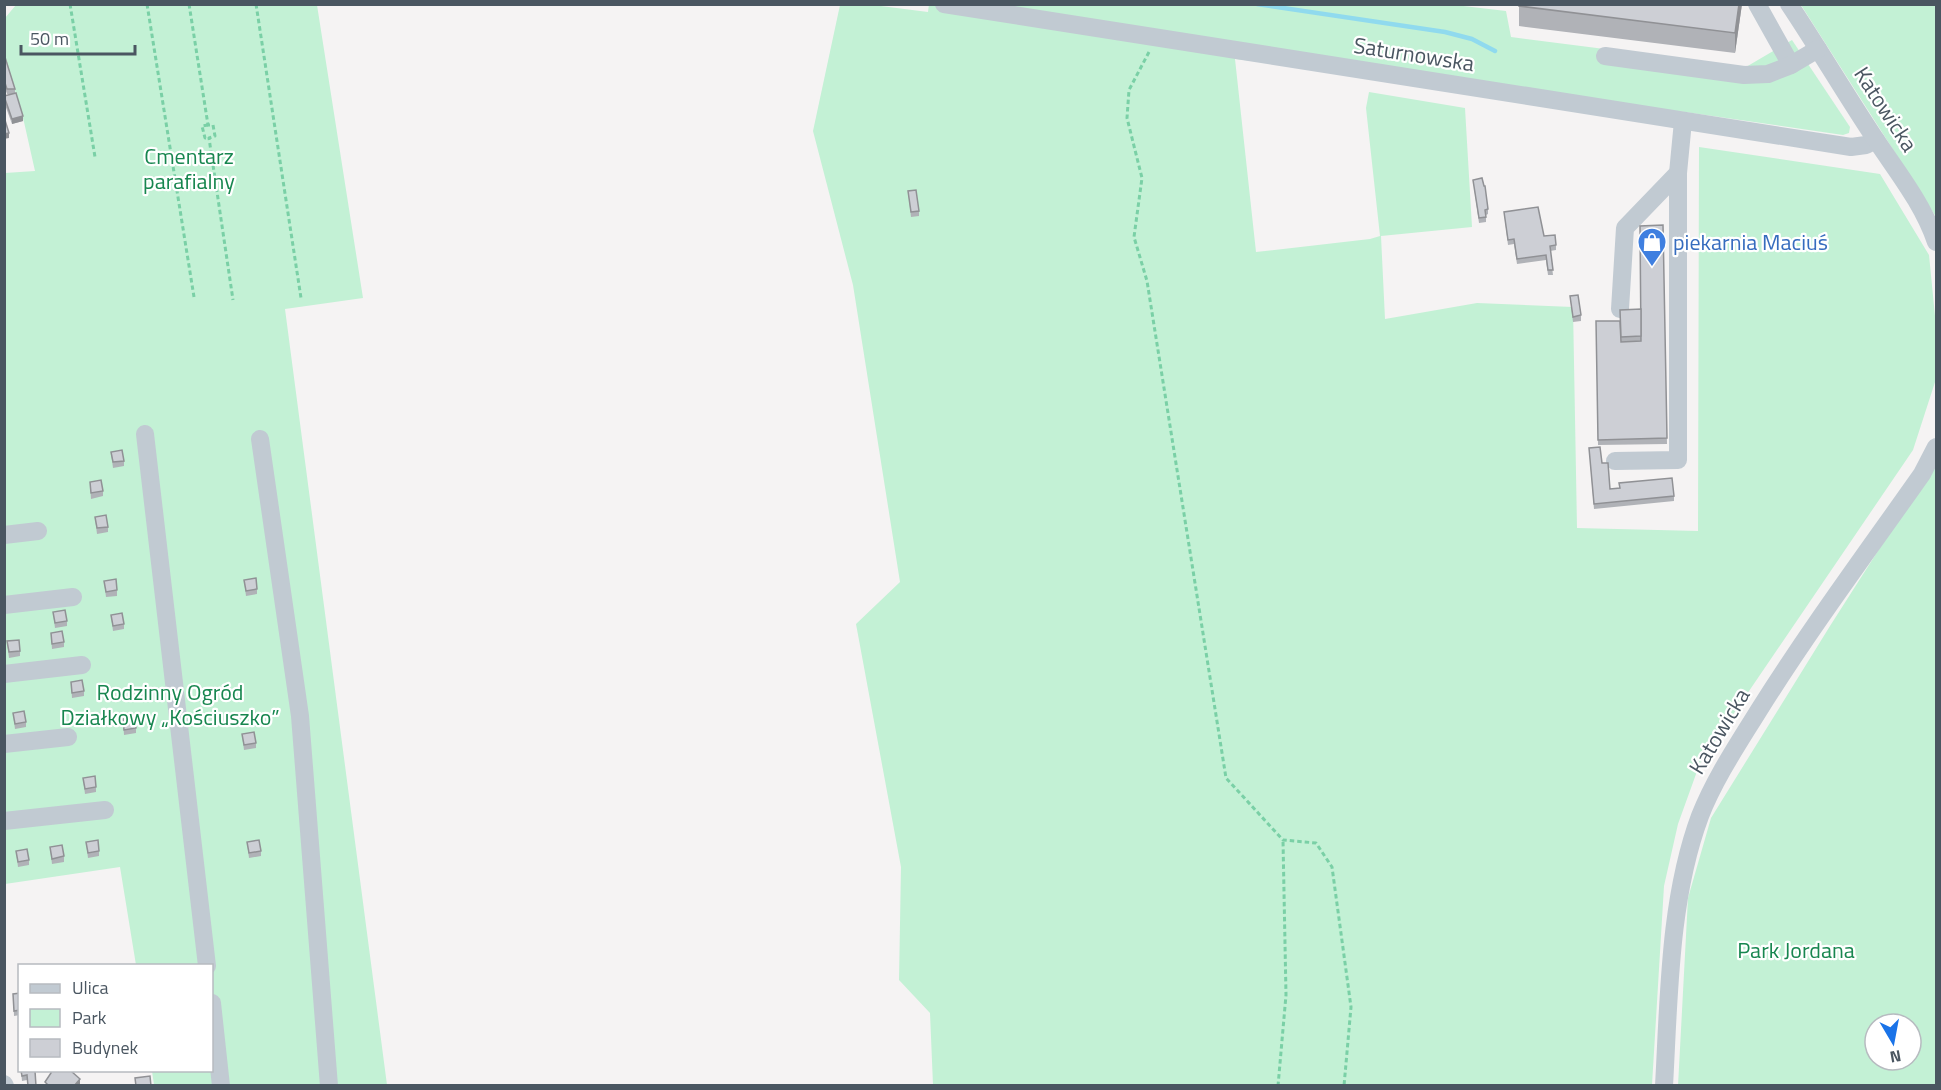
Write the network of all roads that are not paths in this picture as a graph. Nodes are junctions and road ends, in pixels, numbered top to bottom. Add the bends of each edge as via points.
1 (944, 4) edge
2 (1757, 4) edge
3 (1789, 4) edge
4 (1818, 49) junction
5 (1605, 56) dead end
6 (1791, 65) junction
7 (1683, 121) junction
8 (1876, 140) junction
9 (1678, 173) junction
10 (1936, 242) edge
11 (1620, 309) edge
12 (145, 434) dead end
13 (260, 439) dead end
14 (1936, 448) edge
15 (1615, 461) dead end
16 (38, 531) dead end
17 (4, 535) edge
18 (73, 597) dead end
19 (4, 605) edge
20 (82, 665) dead end
21 (4, 674) edge
22 (68, 737) dead end
23 (4, 744) edge
24 (105, 810) dead end
25 (4, 821) edge
26 (207, 964) edge
27 (213, 1012) edge
28 (221, 1086) edge
29 (328, 1086) edge
30 (1664, 1086) edge

1 - 7 street, Saturnowska
2 - 6 street
3 - 4 street, Katowicka
4 - 6 street
4 - 8 street, Katowicka
5 - 6 street via 1744,75 1768,74
7 - 8 street, Saturnowska via 1851,147
7 - 9 street
8 - 10 street, Katowicka via 1921,209
9 - 11 street via 1625,228
9 - 15 street via 1678,460
12 - 26 street
13 - 29 street via 300,716
14 - 30 street, Katowicka via 1922,474 1774,686 1714,783 1700,817 1680,892
16 - 17 street
18 - 19 street
20 - 21 street
22 - 23 street
24 - 25 street
27 - 28 street

